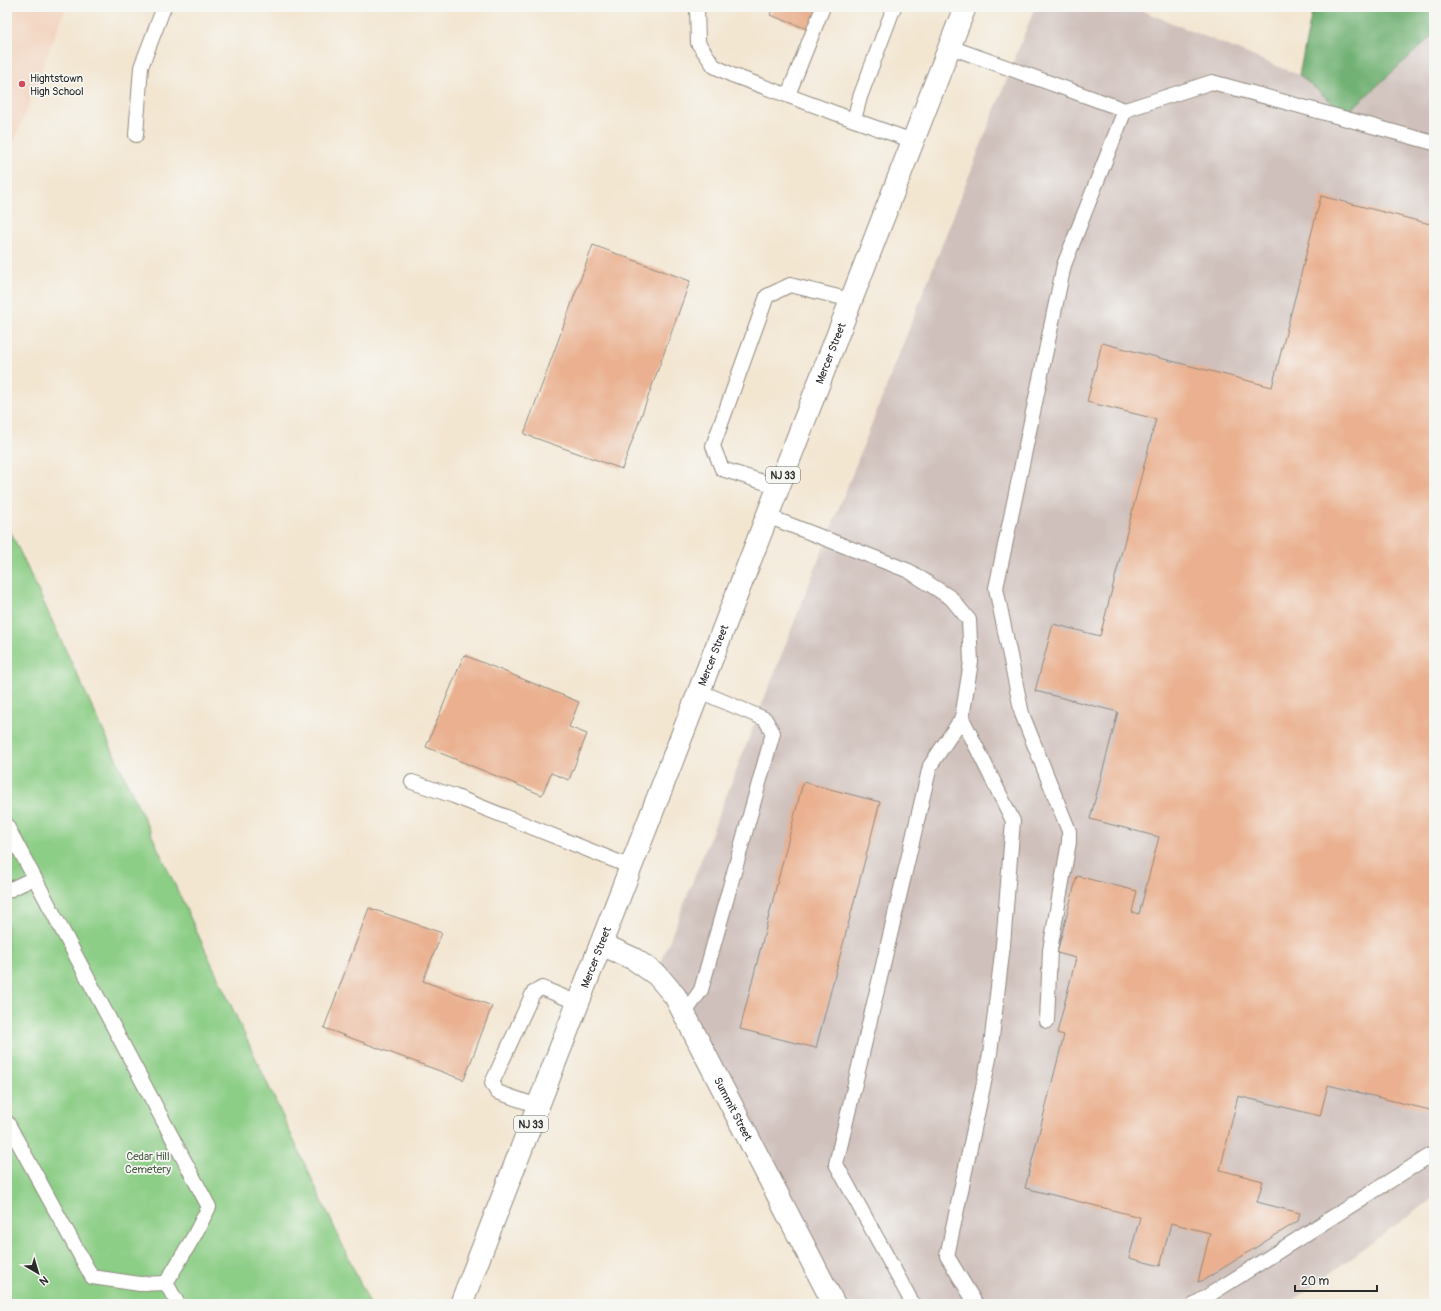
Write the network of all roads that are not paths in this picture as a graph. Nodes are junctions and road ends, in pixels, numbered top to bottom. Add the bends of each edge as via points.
1 (164, 7) edge
2 (697, 7) edge
3 (823, 7) edge
4 (894, 7) edge
5 (965, 7) edge
6 (950, 47) junction
7 (788, 95) junction
8 (1125, 110) junction
9 (854, 120) junction
10 (136, 135) dead end
11 (913, 141) junction
12 (1434, 143) edge
13 (851, 300) junction
14 (779, 487) junction
15 (767, 516) junction
16 (699, 691) junction
17 (962, 718) junction
18 (412, 782) dead end
19 (7, 826) edge
20 (631, 867) junction
21 (34, 878) junction
22 (7, 891) edge
23 (601, 944) junction
24 (578, 1003) junction
25 (684, 1014) junction
26 (1047, 1021) dead end
27 (538, 1106) junction
28 (7, 1122) edge
29 (1434, 1153) edge
30 (166, 1283) junction
31 (178, 1304) edge
32 (461, 1304) edge
33 (834, 1304) edge
34 (913, 1304) edge
35 (976, 1304) edge
36 (1195, 1304) edge

1 - 10 lane via 141,67
2 - 7 lane via 698,43 714,66
3 - 7 lane
4 - 9 lane via 860,97
5 - 6 main road, Mercer Street / NJ 33
6 - 8 lane
6 - 11 main road, Mercer Street / NJ 33
7 - 9 lane
8 - 12 lane via 1212,82
8 - 26 lane via 1064,265 996,588 1022,714 1069,831 1050,950
9 - 11 lane
11 - 13 main road, Mercer Street / NJ 33
13 - 14 main road, Mercer Street / NJ 33
13 - 14 lane via 790,285 767,296 713,446 722,469
14 - 15 main road, Mercer Street / NJ 33
15 - 16 main road, Mercer Street / NJ 33
15 - 17 lane via 909,571 951,598 969,620 971,662
16 - 20 main road, Mercer Street / NJ 33
16 - 25 lane via 765,719 773,733 701,990
17 - 34 lane via 930,766 836,1164
17 - 35 lane via 1013,821 1003,945 990,1054 947,1256
18 - 20 lane via 454,796
19 - 21 lane
20 - 23 main road, Mercer Street / NJ 33
21 - 22 lane
21 - 30 lane via 209,1207
23 - 24 main road, Mercer Street / NJ 33
23 - 25 main road, Summit Street via 634,959 656,975 675,996
24 - 27 main road, Mercer Street / NJ 33
24 - 27 lane via 542,988 533,993 492,1083 497,1092
25 - 33 main road, Summit Street
27 - 32 main road, Mercer Street / NJ 33
28 - 30 lane via 92,1278 140,1284
29 - 36 lane
30 - 31 lane

